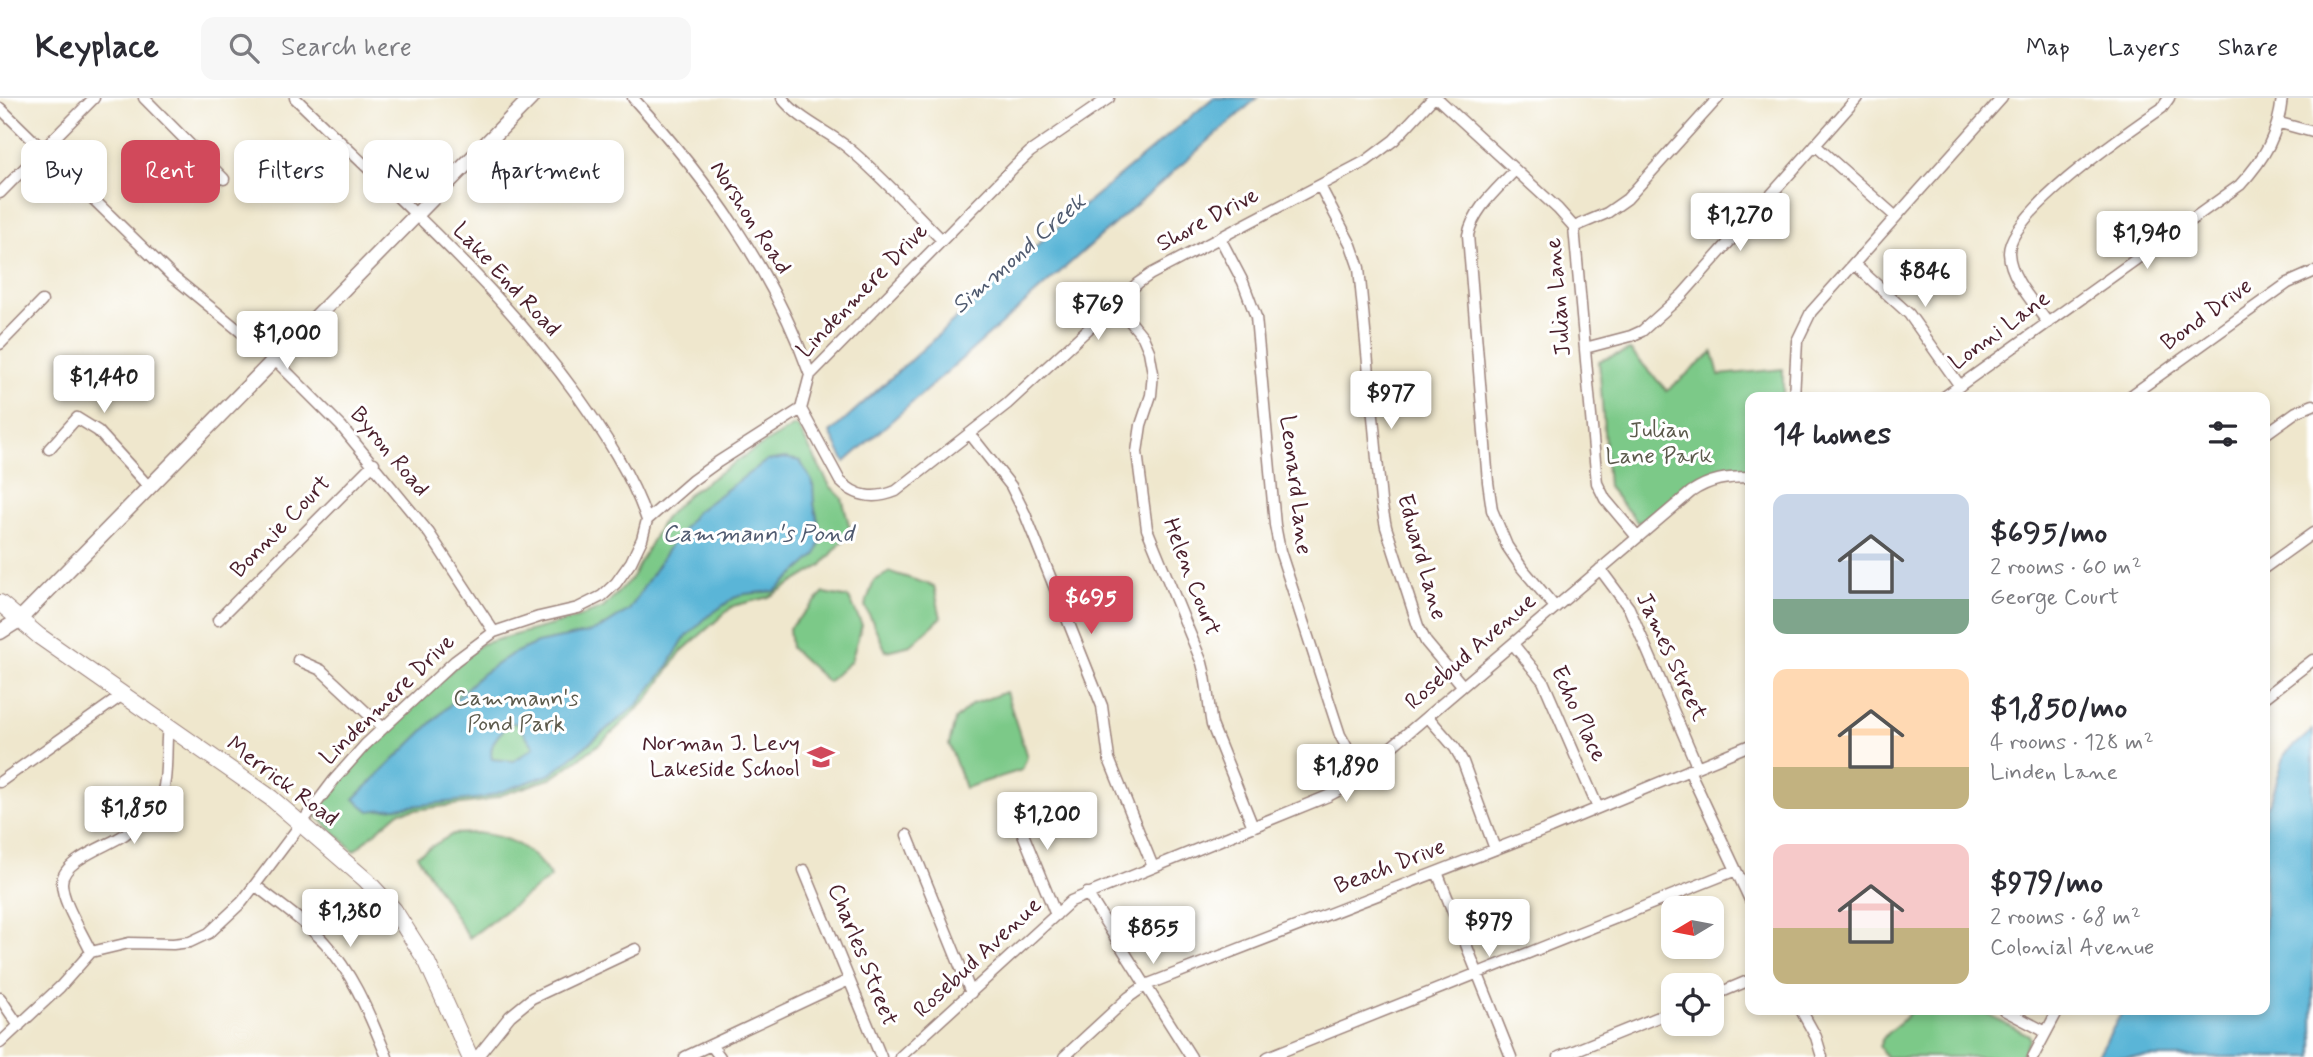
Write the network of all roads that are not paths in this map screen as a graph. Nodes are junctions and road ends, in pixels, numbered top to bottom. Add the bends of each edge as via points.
1 (94, 98) edge
2 (144, 98) edge
3 (295, 98) edge
4 (531, 98) edge
5 (632, 98) edge
6 (782, 98) edge
7 (1109, 98) edge
8 (1435, 98) edge
9 (1718, 98) edge
10 (1857, 98) edge
11 (2002, 98) edge
12 (2169, 98) edge
13 (2282, 98) edge
14 (0, 108) edge
15 (2280, 123) junction
16 (2313, 132) edge
17 (33, 140) edge
18 (53, 140) edge
19 (1815, 145) junction
20 (1515, 170) junction
21 (21, 172) edge
22 (225, 179) dead end
23 (1320, 186) junction
24 (0, 193) edge
25 (97, 203) edge
26 (415, 216) junction
27 (1896, 217) junction
28 (1574, 227) junction
29 (1220, 238) junction
30 (942, 240) junction
31 (1854, 264) junction
32 (2313, 272) edge
33 (42, 301) dead end
34 (1116, 304) junction
35 (2048, 323) junction
36 (0, 344) edge
37 (1585, 348) junction
38 (274, 359) junction
39 (810, 375) junction
40 (1960, 386) junction
41 (1794, 392) edge
42 (1951, 392) edge
43 (2136, 392) edge
44 (2313, 405) edge
45 (801, 409) junction
46 (2270, 431) edge
47 (970, 434) junction
48 (49, 449) dead end
49 (374, 463) junction
50 (1745, 477) edge
51 (149, 487) junction
52 (647, 520) junction
53 (2313, 533) edge
54 (1637, 537) junction
55 (2270, 564) edge
56 (1600, 569) junction
57 (0, 603) edge
58 (1555, 607) junction
59 (19, 620) junction
60 (218, 620) dead end
61 (0, 632) edge
62 (494, 632) junction
63 (1513, 644) junction
64 (298, 660) dead end
65 (2313, 660) edge
66 (1462, 685) junction
67 (2270, 693) edge
68 (124, 694) junction
69 (1428, 717) junction
70 (167, 726) junction
71 (383, 728) junction
72 (1745, 747) edge
73 (1693, 768) junction
74 (1362, 773) junction
75 (0, 782) edge
76 (1010, 802) dead end
77 (1598, 808) junction
78 (302, 824) junction
79 (1253, 827) junction
80 (907, 835) dead end
81 (1495, 849) junction
82 (1153, 867) junction
83 (804, 870) dead end
84 (1736, 870) junction
85 (1437, 872) junction
86 (255, 885) junction
87 (1745, 889) edge
88 (1087, 893) junction
89 (1056, 915) junction
90 (636, 948) dead end
91 (91, 953) junction
92 (1478, 973) junction
93 (849, 980) junction
94 (1745, 982) edge
95 (1146, 985) junction
96 (1724, 991) edge
97 (971, 993) junction
98 (0, 998) edge
99 (1804, 1015) edge
100 (2014, 1015) edge
101 (2055, 1015) edge
102 (1661, 1016) edge
103 (19, 1026) junction
104 (2046, 1032) junction
105 (0, 1043) edge
106 (711, 1045) junction
107 (387, 1057) edge
108 (470, 1057) edge
109 (477, 1057) edge
110 (685, 1057) edge
111 (720, 1057) edge
112 (881, 1057) edge
113 (900, 1057) edge
114 (1064, 1057) edge
115 (1191, 1057) edge
116 (1268, 1057) edge
117 (1511, 1057) edge
118 (1559, 1057) edge
119 (1822, 1057) edge
120 (2033, 1057) edge

1 - 18 street
2 - 22 street
3 - 26 street, Lake End Road
4 - 26 street
5 - 39 street, Norshon Road via 668,136 736,227 795,332
6 - 30 street via 806,121 850,149
7 - 30 street, Lindenmere Drive via 1030,152
8 - 20 street, Julian Lane
8 - 23 street, Shore Drive via 1382,150
9 - 28 street via 1627,199
10 - 19 street
11 - 27 street
12 - 35 street via 2162,108 2089,160 2013,234 2012,270
13 - 15 street, Lonni Lane
14 - 17 street, Byron Road
15 - 16 street
15 - 35 street, Lonni Lane via 2269,147 2240,185
19 - 27 street
19 - 37 street via 1658,319 1631,336
20 - 28 street, Julian Lane
20 - 58 street via 1480,208 1468,235 1488,482 1492,510 1507,546
21 - 24 street
23 - 29 street, Shore Drive
23 - 66 street, Edward Lane via 1359,268 1386,527 1418,626
25 - 38 street, Byron Road via 171,275
26 - 38 street
26 - 52 street, Lake End Road via 493,291 549,357 597,424
27 - 31 street
28 - 37 street, Julian Lane
29 - 34 street, Shore Drive via 1151,274
29 - 74 street, Leonard Lane via 1256,317 1280,551 1340,735
30 - 39 street, Lindenmere Drive
31 - 40 street via 1909,314
31 - 41 street via 1811,312 1800,332
32 - 43 street, Bond Drive via 2288,283
33 - 36 street
34 - 47 street, Shore Drive
34 - 79 street, Helen Court via 1143,337 1153,373 1137,452 1147,529 1202,663 1212,725
35 - 40 street, Lonni Lane
37 - 54 street, Julian Lane via 1597,483
38 - 49 street, Byron Road
38 - 51 street
39 - 45 street, Lindenmere Drive
40 - 42 street, Lonni Lane
44 - 46 street
45 - 47 street, Shore Drive via 839,481 872,497 895,491
45 - 52 street, Lindenmere Drive via 693,480
47 - 82 street via 1011,486 1025,514 1102,706 1109,759
48 - 51 street via 77,418 98,431
49 - 60 street, Bonnie Court
49 - 62 street, Byron Road via 429,533
50 - 54 street, Rosebud Avenue via 1700,485
51 - 59 street
52 - 62 street, Lindenmere Drive via 631,562 602,596 578,608
53 - 55 street
54 - 56 street, Rosebud Avenue
56 - 58 street, Rosebud Avenue
56 - 73 street, James Street via 1629,608
57 - 59 main road, Merrick Road
58 - 63 street, Rosebud Avenue
59 - 61 street
59 - 68 main road, Merrick Road
62 - 71 street, Lindenmere Drive via 455,661
63 - 66 street, Rosebud Avenue
63 - 77 street, Echo Place via 1543,681
64 - 71 street via 321,670
65 - 67 street
66 - 69 street, Rosebud Avenue
68 - 70 main road, Merrick Road
68 - 75 street
69 - 74 street, Rosebud Avenue
69 - 81 street via 1463,762
70 - 78 main road, Merrick Road
70 - 91 street via 165,781 159,800 123,835 71,866 64,876 65,895
71 - 78 street, Lindenmere Drive via 334,780
72 - 73 street, Beach Drive
73 - 77 street, Beach Drive
73 - 84 street, James Street
74 - 79 street, Rosebud Avenue via 1328,796
76 - 89 street
77 - 81 street, Beach Drive
78 - 86 street, Lindenmere Drive
78 - 108 main road, Merrick Road via 366,880 408,931
79 - 82 street, Rosebud Avenue
80 - 97 street
81 - 85 street, Beach Drive
82 - 88 street, Rosebud Avenue
83 - 93 street, Charles Street
84 - 87 street, James Street
84 - 92 street
85 - 92 street
85 - 95 street, Beach Drive
86 - 91 street, Lindenmere Drive via 226,918 196,940 129,943
86 - 107 street via 318,936 345,968
88 - 89 street, Rosebud Avenue
88 - 95 street
89 - 97 street, Rosebud Avenue
90 - 109 street via 532,998 510,1016
91 - 103 street
92 - 116 street
92 - 117 street
93 - 106 street
93 - 112 street, Charles Street
94 - 96 street
95 - 114 street, Beach Drive
95 - 115 street
97 - 113 street, Rosebud Avenue
98 - 103 street
99 - 119 street
100 - 104 street
101 - 104 street
102 - 118 street
103 - 105 street
104 - 120 street
106 - 110 street
106 - 111 street

